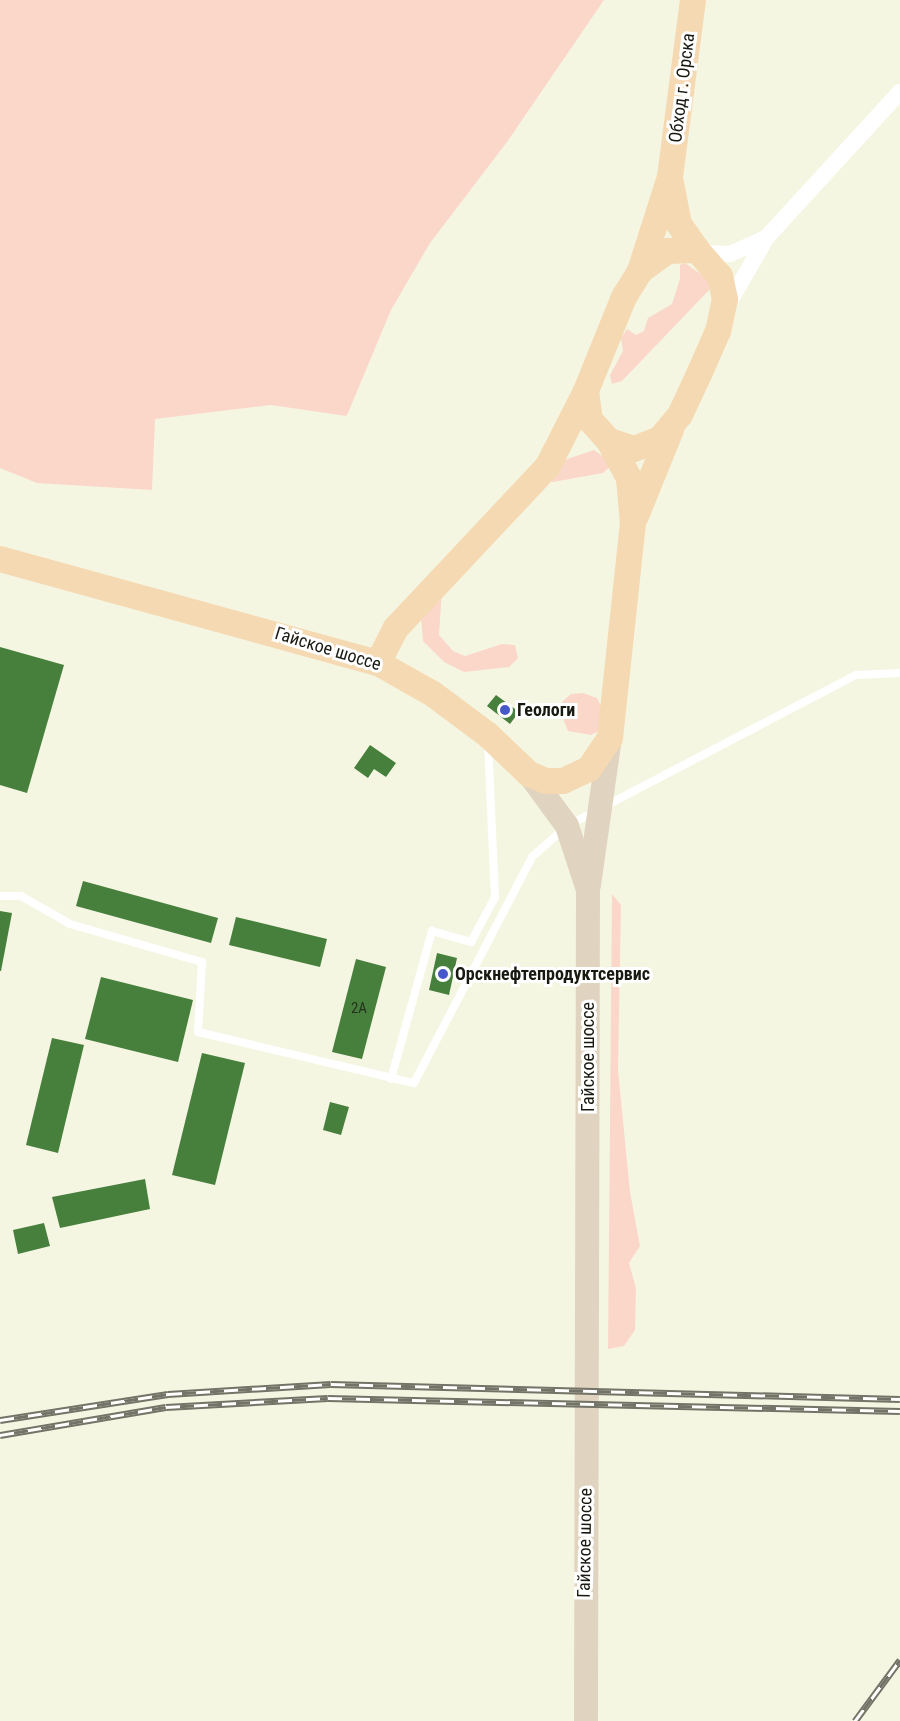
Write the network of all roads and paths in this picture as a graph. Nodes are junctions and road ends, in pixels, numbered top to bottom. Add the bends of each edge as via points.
1 (693, 0) edge
2 (900, 92) edge
3 (670, 177) junction
4 (767, 237) junction
5 (699, 252) junction
6 (640, 271) junction
7 (722, 317) junction
8 (586, 391) junction
9 (672, 427) junction
10 (609, 441) junction
11 (633, 524) junction
12 (0, 559) edge
13 (378, 663) junction
14 (900, 673) edge
15 (488, 735) junction
16 (610, 738) junction
17 (529, 774) junction
18 (601, 805) junction
19 (567, 826) junction
20 (588, 890) junction
21 (0, 896) edge
22 (495, 897) junction
23 (508, 903) junction
24 (391, 1079) junction
25 (586, 1721) edge

1 - 3 main road, Обход г. Орска
2 - 4 street
3 - 5 main road via 676,216
3 - 6 main road
4 - 5 street via 730,254
4 - 7 street
5 - 6 main road via 668,251
5 - 7 main road via 724,285
6 - 8 main road via 624,297
7 - 9 main road
8 - 10 main road via 590,420
8 - 13 main road via 548,466 396,628
9 - 10 main road via 644,448
9 - 11 main road
10 - 11 main road via 629,478
11 - 16 main road
12 - 13 main road, Гайское шоссе
13 - 15 main road, Гайское шоссе via 398,671
14 - 18 lane via 856,675
15 - 17 main road, Гайское шоссе
15 - 22 lane
16 - 17 main road via 600,757 577,777 546,782
16 - 18 main road
17 - 19 main road, Гайское шоссе
18 - 19 lane
18 - 20 main road
19 - 20 main road, Гайское шоссе
19 - 23 lane via 532,857
20 - 25 main road, Гайское шоссе
21 - 24 lane via 21,897 70,924 202,962 198,1032
22 - 23 lane
22 - 24 lane via 471,942 432,931
23 - 24 lane via 414,1083

